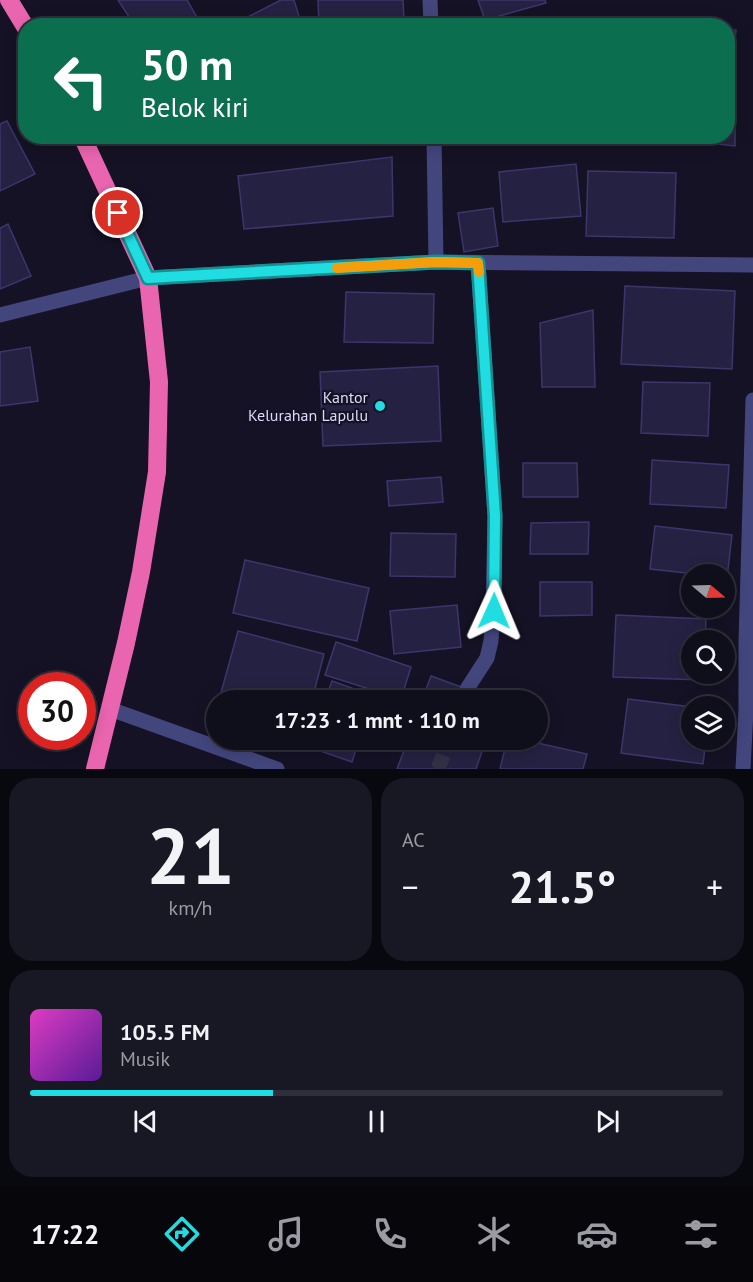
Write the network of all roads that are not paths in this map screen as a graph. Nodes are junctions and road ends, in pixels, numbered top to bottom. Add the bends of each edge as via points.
1 (9, 0) edge
2 (430, 0) edge
3 (20, 18) edge
4 (431, 18) edge
5 (86, 144) edge
6 (434, 144) edge
7 (436, 262) junction
8 (478, 263) junction
9 (753, 265) edge
10 (148, 278) junction
11 (0, 315) edge
12 (753, 400) edge
13 (467, 689) dead end
14 (110, 709) junction
15 (95, 769) edge
16 (277, 769) edge
17 (743, 769) edge

1 - 3 highway
2 - 4 street
5 - 10 highway
6 - 7 street
7 - 8 street
7 - 10 street
8 - 9 street
8 - 13 street via 495,516 494,611 486,658
10 - 11 street
10 - 14 highway via 159,382 157,472 141,572
12 - 17 street
14 - 15 highway
14 - 16 street

